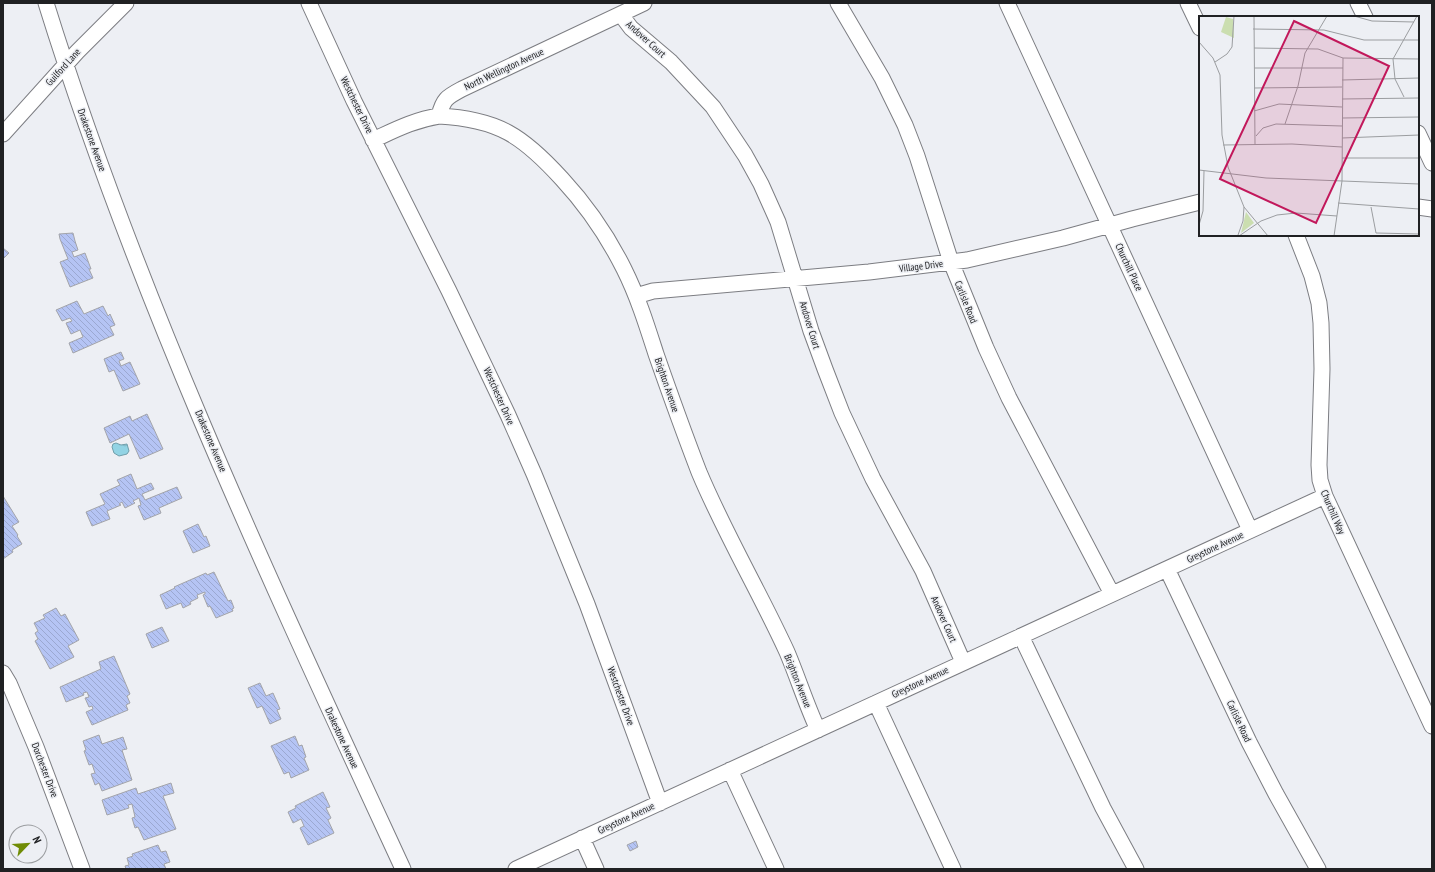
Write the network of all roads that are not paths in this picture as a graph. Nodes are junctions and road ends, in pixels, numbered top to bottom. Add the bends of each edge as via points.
1 (46, 3) edge
2 (126, 3) edge
3 (309, 3) edge
4 (644, 3) edge
5 (838, 3) edge
6 (1007, 3) edge
7 (1188, 3) edge
8 (1358, 3) edge
9 (621, 14) junction
10 (1364, 16) edge
11 (1199, 26) edge
12 (65, 65) junction
13 (439, 116) junction
14 (3, 134) edge
15 (1419, 135) edge
16 (373, 140) junction
17 (1432, 163) edge
18 (1199, 202) edge
19 (1419, 207) edge
20 (1432, 209) edge
21 (1110, 225) junction
22 (1296, 236) edge
23 (951, 262) junction
24 (795, 278) junction
25 (636, 296) junction
26 (1325, 496) junction
27 (1250, 530) junction
28 (1167, 569) junction
29 (1112, 594) junction
30 (1021, 636) junction
31 (964, 662) junction
32 (3, 673) edge
33 (876, 703) junction
34 (1432, 726) edge
35 (818, 730) junction
36 (730, 770) junction
37 (660, 803) junction
38 (582, 838) junction
39 (82, 869) edge
40 (403, 869) edge
41 (516, 869) edge
42 (596, 869) edge
43 (776, 869) edge
44 (953, 869) edge
45 (1136, 869) edge
46 (1318, 869) edge

1 - 12 street, Drakestone Avenue
2 - 12 street, Guilford Lane
3 - 16 street, Westchester Drive
4 - 9 street, North Wellington Avenue
5 - 23 street, Carlisle Road via 882,78 905,125
6 - 21 street, Churchill Place
7 - 11 street
8 - 10 street
9 - 13 street, North Wellington Avenue via 462,89 442,104
9 - 24 street, Andover Court via 631,28 671,62 693,85 730,131 761,184 778,222
12 - 14 street, Guilford Lane
12 - 40 street, Drakestone Avenue via 166,337 278,598
13 - 16 street via 416,121
13 - 25 street, Brighton Avenue via 485,122 513,135 536,153 571,188 601,229
15 - 17 street
16 - 37 street, Westchester Drive via 475,344 534,474 587,604
18 - 21 street, Village Drive
19 - 20 street
21 - 23 street, Village Drive via 996,255
21 - 27 street, Churchill Place
22 - 26 street, Churchill Way via 1312,276 1319,303 1322,369 1319,466
23 - 24 street, Village Drive
23 - 29 street, Carlisle Road via 1009,398
24 - 25 street, Village Drive via 653,291
24 - 31 street, Andover Court via 842,413 873,479 923,571
25 - 35 street, Brighton Avenue via 700,473 787,653
26 - 27 street, Greystone Avenue
26 - 34 street, Churchill Way
27 - 28 street, Greystone Avenue
28 - 29 street, Greystone Avenue
28 - 46 street, Carlisle Road via 1249,742
29 - 30 street, Greystone Avenue
30 - 31 street, Greystone Avenue
30 - 45 street via 1102,808
31 - 33 street, Greystone Avenue
32 - 39 street, Dorchester Drive via 36,747
33 - 35 street, Greystone Avenue
33 - 44 street
35 - 36 street, Greystone Avenue
36 - 37 street, Greystone Avenue
36 - 43 street
37 - 38 street, Greystone Avenue
38 - 41 street, Greystone Avenue
38 - 42 street

